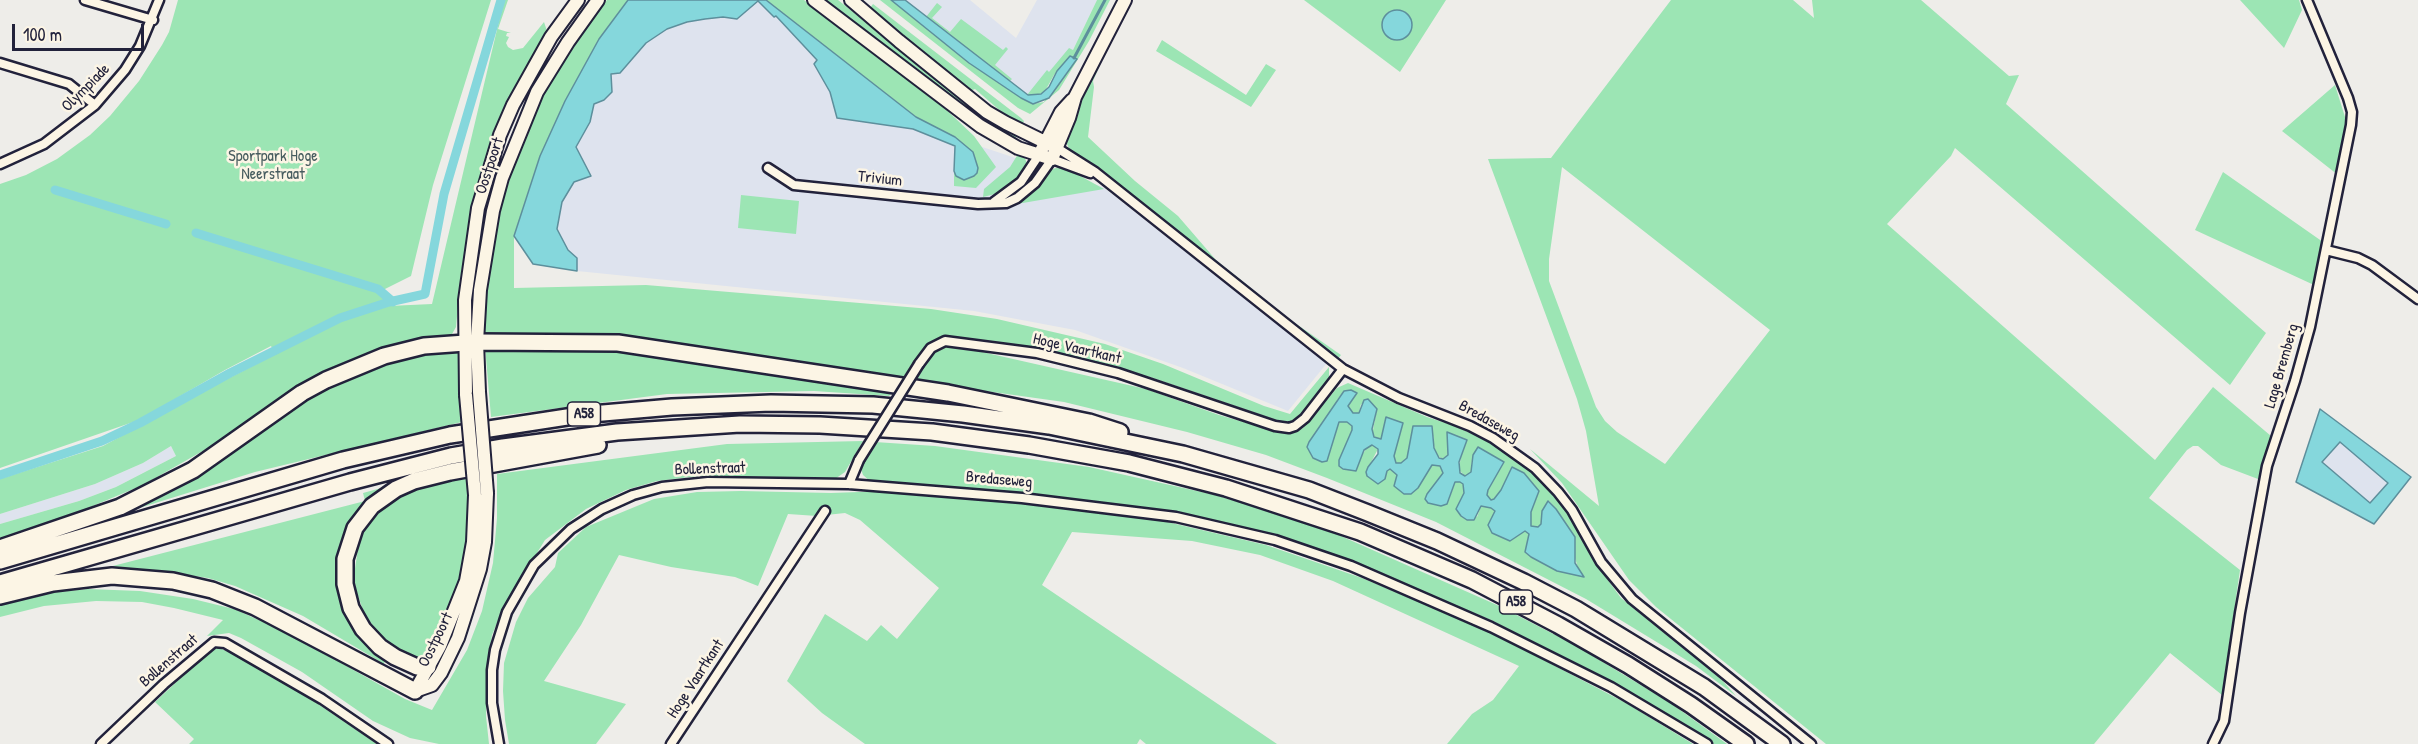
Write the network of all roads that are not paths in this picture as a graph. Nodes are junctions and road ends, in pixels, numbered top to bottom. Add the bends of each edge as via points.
1 (85, 0) edge
2 (159, 0) edge
3 (578, 0) edge
4 (598, 0) edge
5 (814, 0) edge
6 (851, 0) edge
7 (1125, 0) edge
8 (2307, 0) edge
9 (865, 12) junction
10 (153, 20) junction
11 (838, 20) junction
12 (0, 63) edge
13 (95, 105) junction
14 (1051, 150) junction
15 (1039, 155) junction
16 (0, 164) edge
17 (768, 168) dead end
18 (994, 202) junction
19 (2326, 250) junction
20 (2418, 299) edge
21 (471, 343) junction
22 (1343, 369) junction
23 (661, 429) junction
24 (1183, 454) junction
25 (849, 484) junction
26 (481, 494) junction
27 (825, 511) dead end
28 (0, 548) edge
29 (0, 561) edge
30 (0, 583) edge
31 (0, 596) edge
32 (428, 667) junction
33 (415, 691) junction
34 (101, 744) edge
35 (388, 744) edge
36 (499, 744) edge
37 (671, 744) edge
38 (1707, 744) edge
39 (1746, 744) edge
40 (1782, 744) edge
41 (1811, 744) edge
42 (2213, 744) edge

1 - 10 street
2 - 10 street, Olympiade
3 - 21 main road, Oostpoort via 528,74 500,135 478,208 465,292
4 - 21 main road, Oostpoort via 537,92 502,178 484,257
5 - 11 main road, Bredaseweg
6 - 9 main road, Bredaseweg
7 - 14 main road
8 - 19 street, Lage Bremberg via 2352,112
9 - 11 main road via 856,21
9 - 14 main road, Bredaseweg via 987,112
10 - 13 street, Olympiade via 125,70
11 - 15 main road, Bredaseweg via 980,126
12 - 13 street via 69,84
13 - 16 street, Olympiade via 44,144
14 - 15 main road, Bredaseweg
14 - 18 street, Trivium via 1042,174 1026,191 1006,203
14 - 22 street, Bredaseweg via 1083,163
15 - 18 street via 1026,178
17 - 18 street, Trivium via 794,185 978,204
19 - 20 street via 2366,261
19 - 42 street, Lage Bremberg via 2298,370 2267,466 2224,721
21 - 24 highway, A58 via 618,343 948,393 1089,422
21 - 26 main road, Oostpoort, bridge via 479,393
21 - 26 main road, Oostpoort, bridge via 466,395
21 - 28 highway, A58 via 424,346 358,365 302,393 223,450 162,487 120,507
22 - 25 street, Hoge Vaartkant, bridge via 1305,418 1295,426 1283,428 1073,361 945,341 931,348 919,364 859,460
22 - 41 street, Bredaseweg via 1399,398 1470,426 1535,468 1572,510 1600,562 1632,599
23 - 30 highway, A58 via 451,456
23 - 32 highway, A58 via 632,440 450,472 396,489 372,506 355,528 345,559 345,584 351,608 380,647 417,667
23 - 39 highway, A58 via 740,424 820,425 955,435 1078,453 1226,488 1360,532 1472,580 1628,665
24 - 29 highway, A58 via 1049,426 873,405 771,402 603,413 450,435 343,460
24 - 40 highway, A58 via 1309,490 1437,541 1524,582 1704,687
25 - 36 street, Bollenstraat via 676,484 633,495 571,529 529,572 500,629 492,687
25 - 38 street, Bredaseweg via 1022,498 1165,516 1275,540 1351,566 1491,627 1611,687
26 - 32 main road, Oostpoort via 466,581 451,623
26 - 33 main road, Oostpoort via 484,542 480,569 458,638 432,685
27 - 37 street, Hoge Vaartkant
31 - 33 highway via 53,583 112,576 173,581 212,590 255,607
32 - 33 main road, Oostpoort
34 - 35 street, Bollenstraat via 214,642 225,644 322,699

